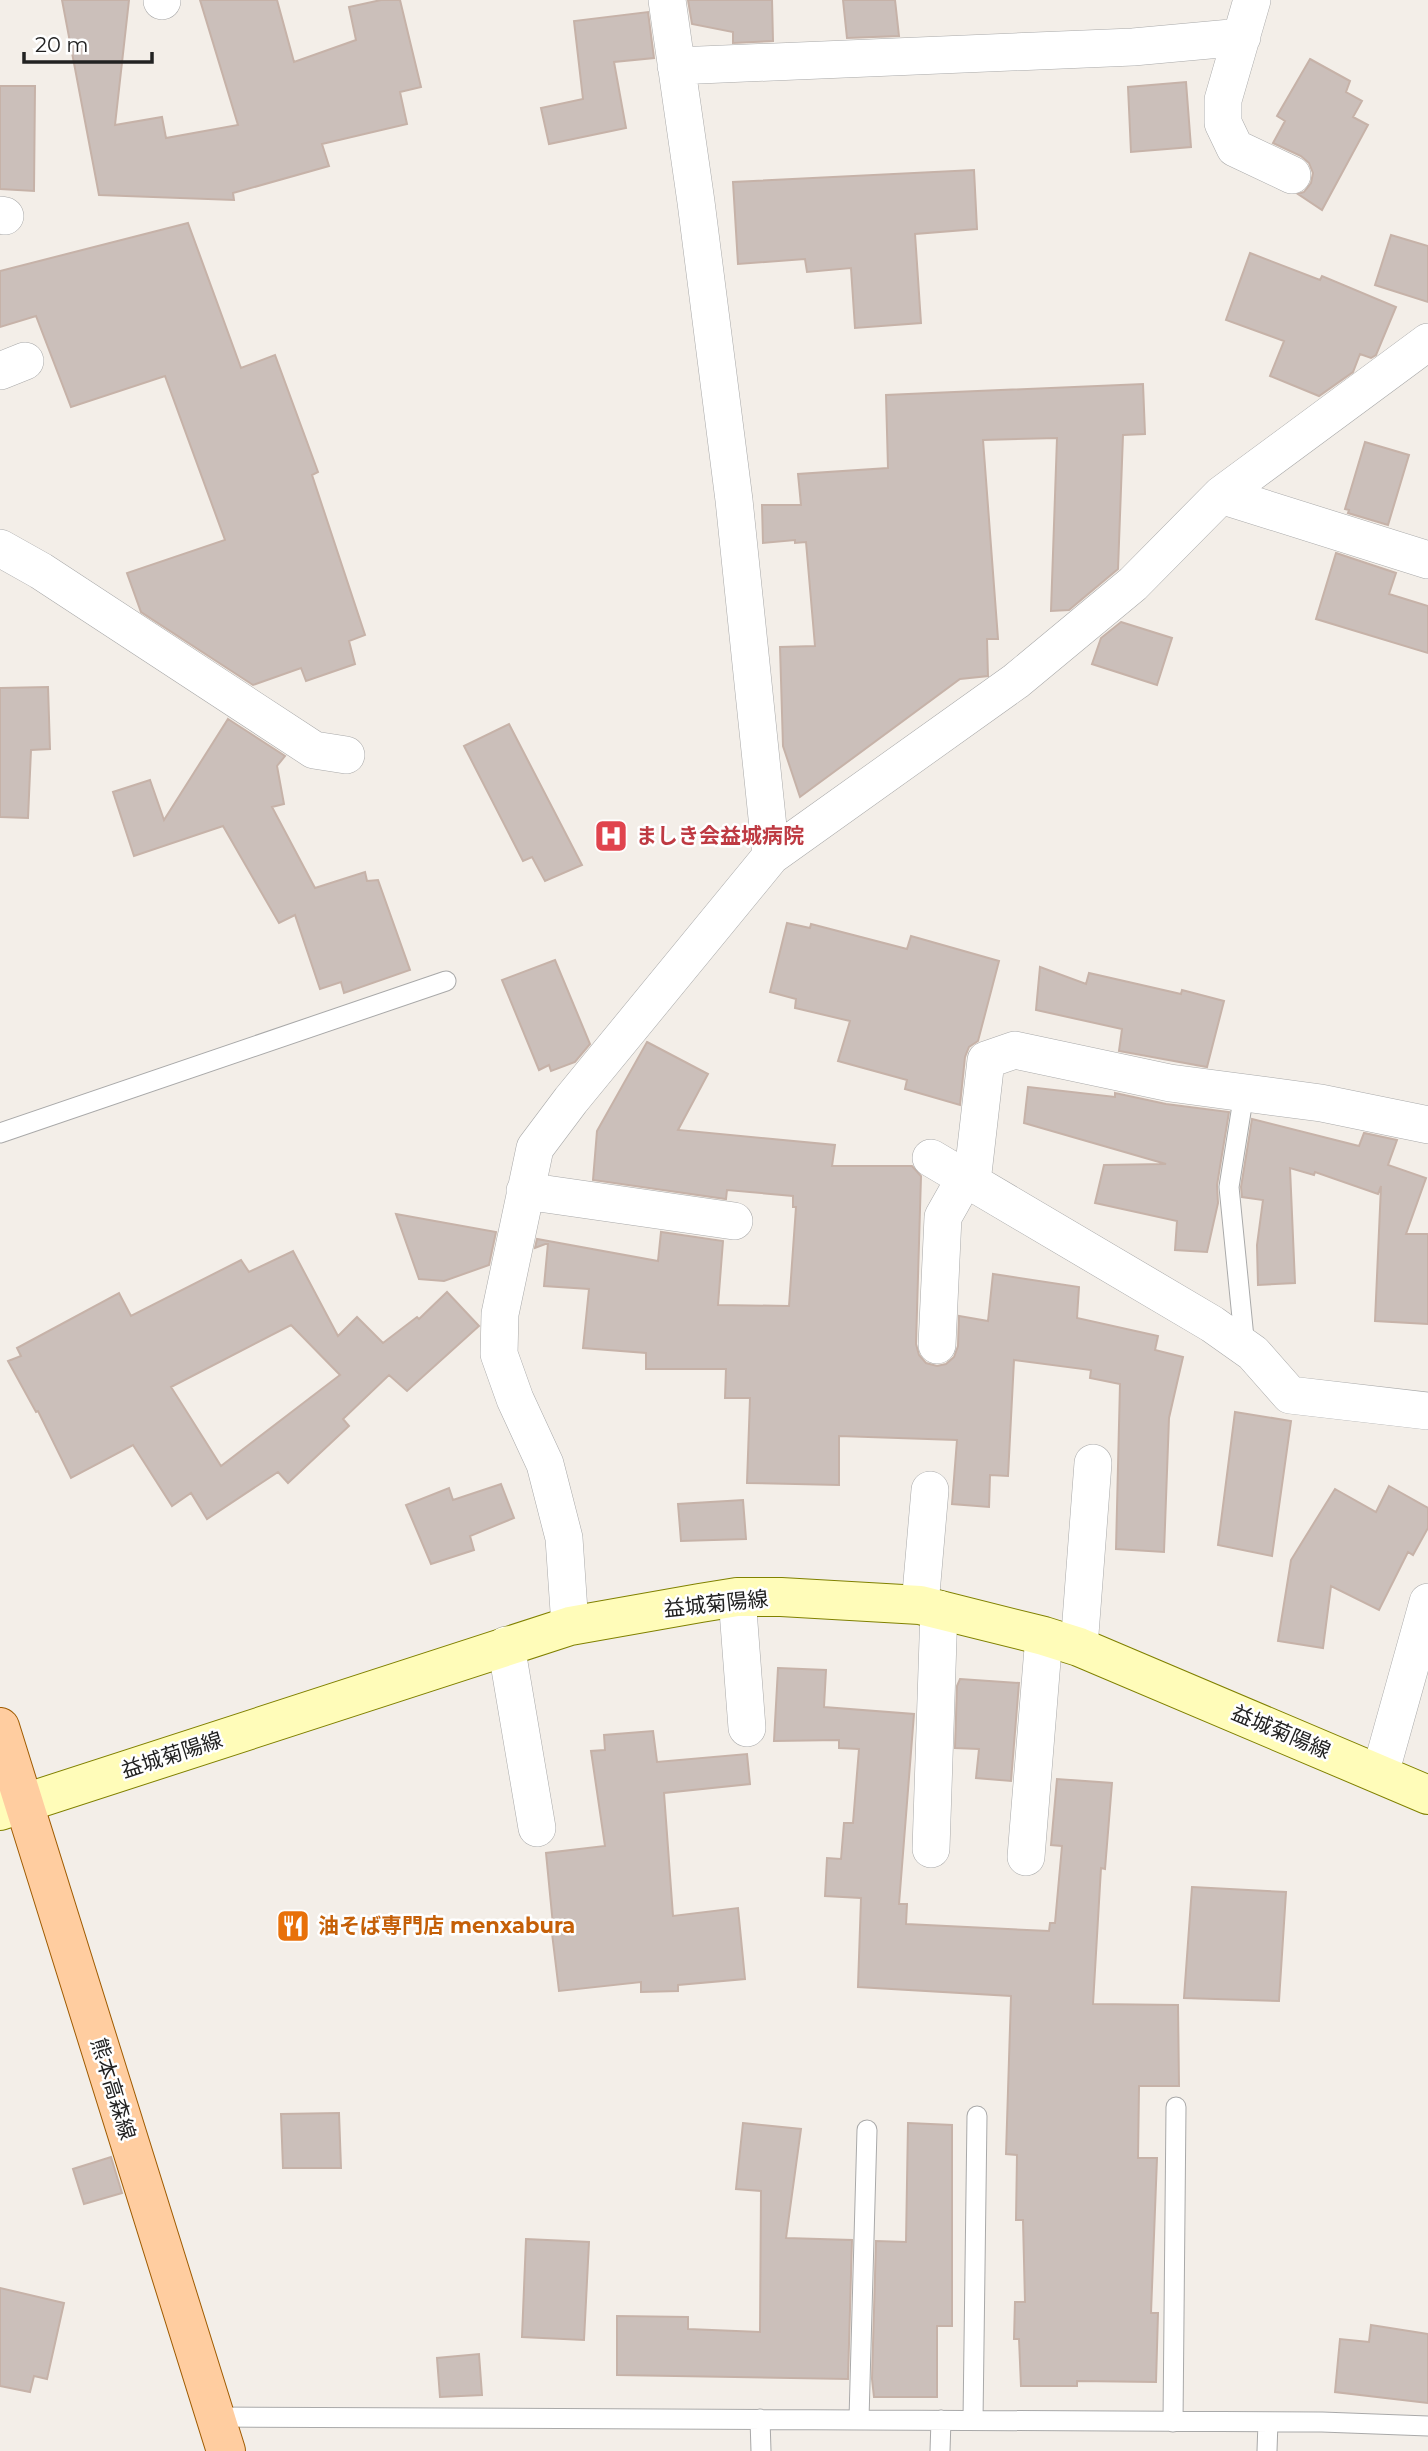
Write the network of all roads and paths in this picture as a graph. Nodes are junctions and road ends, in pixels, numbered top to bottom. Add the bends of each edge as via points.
1 (667, 0) edge
2 (1252, 0) edge
3 (1242, 37) junction
4 (676, 66) junction
5 (1292, 175) dead end
6 (1428, 342) edge
7 (1221, 495) junction
8 (0, 548) edge
9 (1428, 560) edge
10 (346, 755) dead end
11 (771, 856) junction
12 (446, 981) dead end
13 (1244, 1093) junction
14 (1428, 1125) edge
15 (0, 1133) edge
16 (931, 1158) dead end
17 (969, 1180) junction
18 (525, 1191) junction
19 (734, 1221) dead end
20 (937, 1345) dead end
21 (1245, 1348) junction
22 (1428, 1411) edge
23 (1093, 1462) dead end
24 (930, 1490) dead end
25 (737, 1597) junction
26 (1428, 1602) edge
27 (930, 1607) junction
28 (570, 1626) junction
29 (1061, 1642) junction
30 (506, 1645) junction
31 (0, 1727) edge
32 (747, 1728) dead end
33 (1380, 1773) junction
34 (1428, 1795) edge
35 (12, 1808) edge
36 (537, 1828) dead end
37 (931, 1849) dead end
38 (1026, 1857) dead end
39 (1176, 2107) dead end
40 (977, 2116) dead end
41 (867, 2130) dead end
42 (760, 2418) junction
43 (859, 2419) junction
44 (941, 2420) junction
45 (973, 2420) junction
46 (1173, 2422) junction
47 (1268, 2422) junction
48 (1428, 2426) edge
49 (221, 2434) edge
50 (761, 2451) edge
51 (940, 2451) edge
52 (1266, 2451) edge

1 - 4 street
2 - 3 street
3 - 4 street via 1133,47
3 - 5 street via 1223,100 1223,123 1235,148
4 - 11 street via 734,500
6 - 7 street
7 - 9 street
7 - 11 street via 1133,584 1016,681
8 - 10 street via 314,750
11 - 18 street via 535,1147
12 - 15 lane
13 - 14 street
13 - 17 street via 1170,1083 1015,1050 986,1060
13 - 21 lane via 1229,1187
16 - 17 street
17 - 20 street via 943,1217
17 - 21 street via 1213,1324
18 - 19 street
18 - 28 street via 500,1314 499,1354 545,1464 564,1538
21 - 22 street via 1290,1395
23 - 29 street
24 - 27 street
25 - 27 main road, 益城菊陽線 via 852,1599
25 - 28 main road, 益城菊陽線
25 - 32 street
26 - 33 street
27 - 29 main road, 益城菊陽線
27 - 37 street
28 - 30 main road, 益城菊陽線
29 - 33 main road, 益城菊陽線
29 - 38 street
30 - 35 main road, 益城菊陽線
30 - 36 street
31 - 35 main road, 熊本高森線
33 - 34 main road, 益城菊陽線
35 - 49 main road, 熊本高森線
39 - 46 lane
40 - 45 lane
41 - 43 lane
42 - 43 lane
42 - 49 lane
42 - 50 lane
43 - 44 lane
44 - 45 lane
44 - 51 lane
45 - 46 lane
46 - 47 lane
47 - 48 lane
47 - 52 lane

